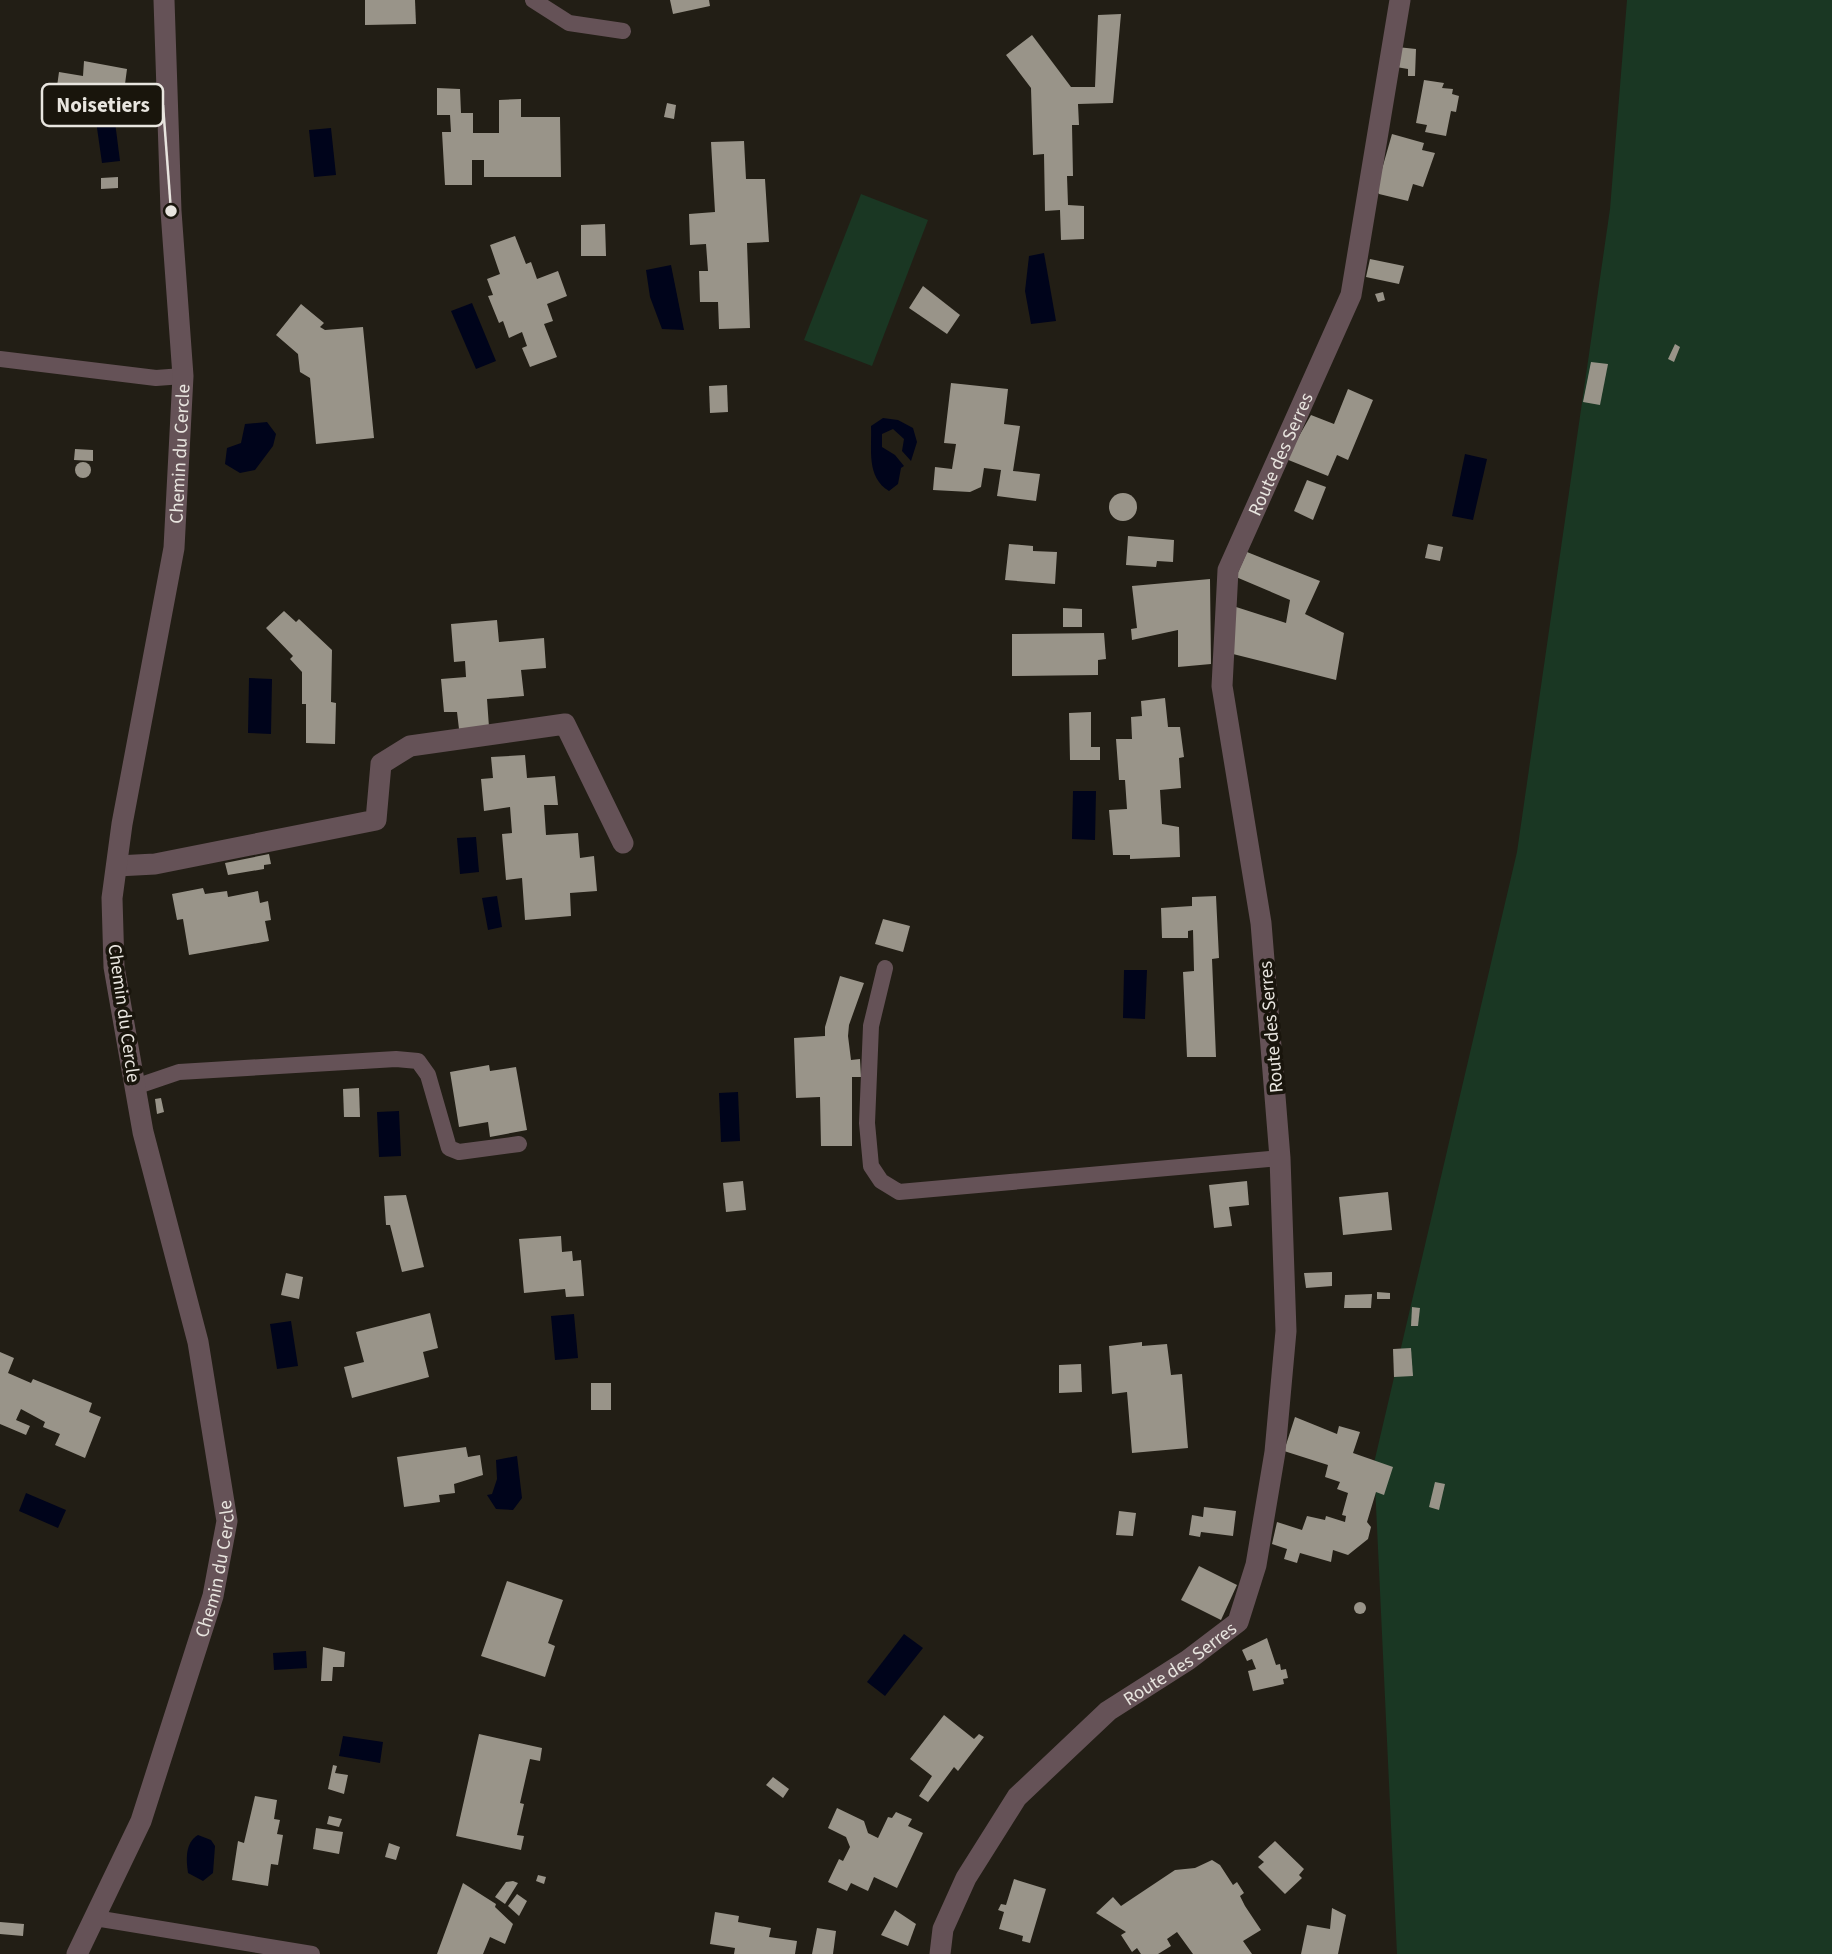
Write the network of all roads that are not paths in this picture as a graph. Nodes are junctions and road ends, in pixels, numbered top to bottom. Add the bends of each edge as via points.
1 (164, 0) edge
2 (533, 0) edge
3 (1400, 0) edge
4 (623, 31) dead end
5 (0, 359) edge
6 (183, 376) junction
7 (623, 843) dead end
8 (117, 866) junction
9 (885, 968) dead end
10 (135, 1087) junction
11 (519, 1144) dead end
12 (1280, 1158) junction
13 (95, 1918) junction
14 (77, 1954) edge
15 (312, 1954) edge
16 (940, 1954) edge

1 - 6 street, Chemin du Cercle via 173,250
2 - 4 lane via 569,23
3 - 12 street, Route des Serres via 1351,295 1228,570 1222,686 1261,923
5 - 6 lane via 156,378
6 - 8 street, Chemin du Cercle via 174,548
7 - 8 street via 565,724 410,746 381,764 376,820 155,864
8 - 10 street, Chemin du Cercle via 112,898 114,967
9 - 12 lane via 871,1026 867,1123 871,1167 881,1181 899,1192
10 - 11 lane via 179,1072 418,1061 428,1076 449,1148 459,1152
10 - 13 street, Chemin du Cercle via 198,1342 227,1521 213,1596 141,1821
12 - 16 street, Route des Serres via 1286,1331 1275,1452 1256,1566 1238,1622 1188,1661 1108,1711 1017,1797 965,1878 943,1928
13 - 14 street, Chemin du Cercle
13 - 15 lane

